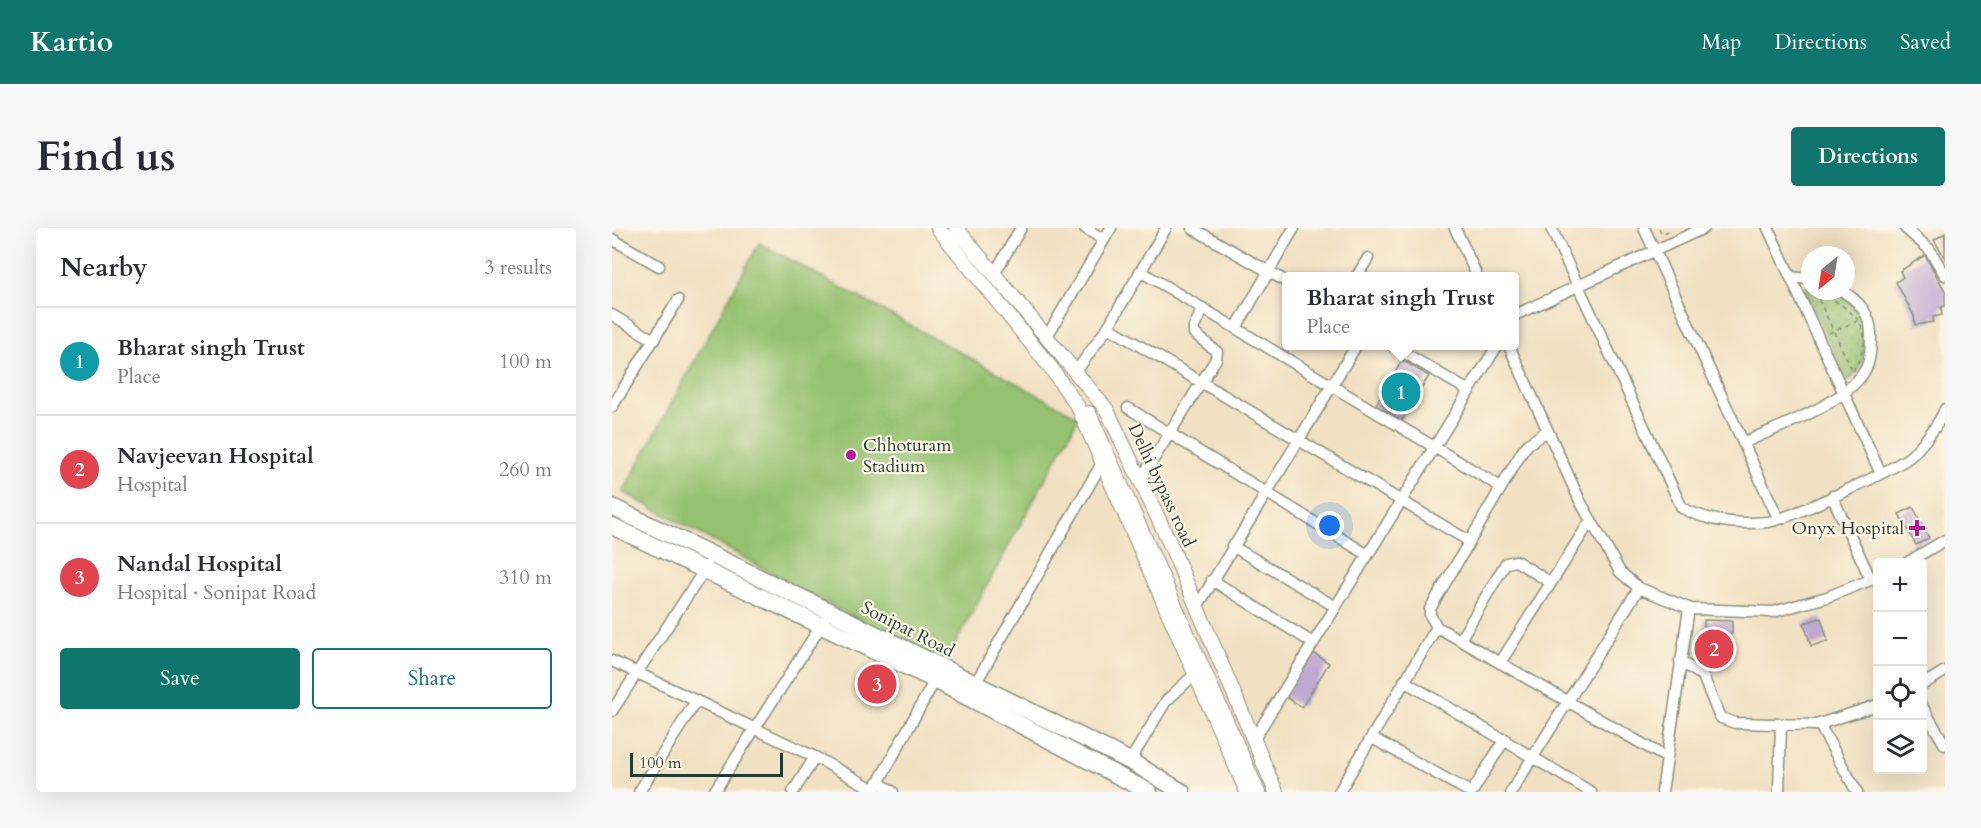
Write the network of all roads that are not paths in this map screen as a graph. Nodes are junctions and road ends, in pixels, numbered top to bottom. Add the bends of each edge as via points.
1 (938, 228) edge
2 (956, 228) edge
3 (1021, 228) edge
4 (1085, 228) edge
5 (1111, 228) edge
6 (1166, 228) edge
7 (1192, 228) edge
8 (1294, 228) edge
9 (1455, 228) edge
10 (1551, 228) edge
11 (1644, 228) edge
12 (1704, 228) edge
13 (1768, 228) edge
14 (1905, 228) edge
15 (612, 239) edge
16 (1104, 240) junction
17 (1654, 251) junction
18 (1368, 258) dead end
19 (659, 266) dead end
20 (1140, 271) junction
21 (1268, 272) junction
22 (1359, 272) edge
23 (1475, 272) edge
24 (994, 274) junction
25 (1945, 275) edge
26 (1791, 278) junction
27 (1282, 279) edge
28 (1801, 279) edge
29 (1578, 286) junction
30 (678, 300) dead end
31 (1852, 300) edge
32 (1203, 308) junction
33 (1519, 313) edge
34 (612, 315) edge
35 (1107, 327) junction
36 (1236, 328) junction
37 (1046, 338) junction
38 (654, 340) junction
39 (1353, 350) edge
40 (1401, 350) edge
41 (1494, 350) edge
42 (1511, 350) edge
43 (1075, 373) junction
44 (1202, 383) junction
45 (1332, 385) junction
46 (1469, 391) junction
47 (1844, 394) junction
48 (1095, 395) junction
49 (1074, 401) junction
50 (612, 406) edge
51 (1128, 408) dead end
52 (1945, 409) edge
53 (1547, 430) junction
54 (1171, 433) junction
55 (1298, 441) junction
56 (1743, 443) junction
57 (1434, 448) junction
58 (1102, 464) junction
59 (1880, 472) junction
60 (1141, 479) junction
61 (1501, 487) junction
62 (1266, 492) junction
63 (1832, 496) junction
64 (1401, 501) junction
65 (612, 507) edge
66 (1778, 518) junction
67 (1591, 520) junction
68 (612, 526) edge
69 (1945, 540) edge
70 (1469, 541) junction
71 (1232, 546) junction
72 (714, 554) junction
73 (1368, 555) junction
74 (1915, 558) edge
75 (704, 570) junction
76 (1873, 577) edge
77 (1873, 579) edge
78 (1212, 580) junction
79 (1550, 582) junction
80 (1639, 588) junction
81 (1179, 601) junction
82 (1197, 607) junction
83 (1336, 607) junction
84 (1689, 608) junction
85 (825, 618) junction
86 (1437, 627) junction
87 (1460, 640) junction
88 (1313, 643) junction
89 (612, 661) edge
90 (1680, 661) junction
91 (1500, 663) junction
92 (1945, 671) edge
93 (636, 672) junction
94 (1194, 675) junction
95 (935, 680) junction
96 (1404, 681) junction
97 (1927, 682) edge
98 (975, 684) junction
99 (696, 701) junction
100 (1565, 702) junction
101 (1873, 707) edge
102 (612, 711) edge
103 (1927, 713) edge
104 (1030, 721) junction
105 (1781, 724) junction
106 (1819, 724) junction
107 (753, 728) junction
108 (1372, 738) junction
109 (1254, 739) junction
110 (1505, 739) junction
111 (1945, 745) edge
112 (1534, 756) junction
113 (815, 757) junction
114 (1666, 758) junction
115 (1130, 761) junction
116 (876, 788) edge
117 (639, 792) edge
118 (714, 792) edge
119 (793, 792) edge
120 (893, 792) edge
121 (1149, 792) edge
122 (1182, 792) edge
123 (1247, 792) edge
124 (1258, 792) edge
125 (1267, 792) edge
126 (1276, 792) edge
127 (1339, 792) edge
128 (1471, 792) edge
129 (1511, 792) edge
130 (1591, 792) edge
131 (1662, 792) edge
132 (1779, 792) edge
133 (1857, 792) edge

1 - 49 main road
2 - 24 main road, Delhi bypass road
3 - 24 street
4 - 16 street
5 - 16 street
6 - 20 street
7 - 21 street
8 - 21 street
9 - 23 street
10 - 29 street
11 - 17 street
12 - 17 street
13 - 26 street
14 - 25 street via 1929,249
15 - 19 street
16 - 37 street
17 - 29 street
17 - 56 street
18 - 22 street
20 - 32 street
20 - 35 street
21 - 27 street
21 - 36 street
24 - 37 main road, Delhi bypass road
26 - 28 street
26 - 47 street
29 - 33 street
29 - 66 street via 1682,508 1700,517 1733,523 1770,522
30 - 38 street
31 - 47 street via 1863,309 1871,326 1871,345 1867,367
32 - 36 street
32 - 44 street via 1194,333 1217,352
34 - 38 street
35 - 43 street
35 - 44 street
36 - 45 street
37 - 43 main road, Delhi bypass road
38 - 50 street
39 - 45 street
40 - 46 street
41 - 46 street
42 - 53 street
43 - 48 main road, Delhi bypass road
44 - 54 street
44 - 55 street
45 - 55 street
45 - 57 street
46 - 57 street
47 - 56 street
47 - 59 street
48 - 60 main road, Delhi bypass road via 1107,410
48 - 81 main road via 1095,405
49 - 58 main road
49 - 81 main road via 1085,408 1097,429
51 - 54 street
52 - 59 street via 1941,420 1912,455
53 - 61 street via 1528,444
53 - 67 street
54 - 60 street
54 - 62 street
55 - 62 street
55 - 64 street
56 - 66 street
57 - 61 street
57 - 64 street
58 - 94 main road
58 - 98 street
59 - 63 street
60 - 82 main road, Delhi bypass road
61 - 70 street
62 - 71 street
62 - 73 street
63 - 66 street
63 - 76 street
64 - 70 street
64 - 73 street
65 - 72 main road, Sonipat Road
67 - 79 street
67 - 80 street via 1620,572
68 - 75 main road, Sonipat Road
69 - 74 street
70 - 86 street via 1430,609
71 - 78 street
71 - 83 street
72 - 75 street
72 - 85 main road, Sonipat Road
73 - 83 street
75 - 85 main road, Sonipat Road
75 - 93 street
77 - 84 street via 1773,612
78 - 82 street
78 - 88 street
79 - 87 street via 1511,560 1506,563
79 - 91 street
80 - 84 street
80 - 100 street
81 - 124 main road
81 - 125 main road
82 - 109 main road, Delhi bypass road
83 - 88 street
84 - 90 street
85 - 95 main road, Sonipat Road
85 - 98 main road, Sonipat Road
85 - 107 street
86 - 87 street
86 - 96 street
87 - 91 street
88 - 109 street
89 - 93 street
90 - 105 street via 1703,676 1721,718 1735,723
90 - 114 street
91 - 100 street
92 - 97 street
93 - 99 street
93 - 102 street
94 - 115 street via 1166,701
94 - 123 main road
95 - 104 main road, Sonipat Road
95 - 116 street
96 - 108 street
96 - 110 street
98 - 104 main road, Sonipat Road
99 - 107 street
99 - 117 street
100 - 112 street
100 - 114 street
101 - 106 street
103 - 111 street
104 - 115 main road, Sonipat Road
104 - 121 main road, Sonipat Road
105 - 106 street
105 - 132 street
106 - 133 street
107 - 113 street
107 - 118 street
108 - 127 street
108 - 128 street
109 - 126 main road, Delhi bypass road
110 - 112 street
110 - 128 street
112 - 129 street
112 - 130 street
113 - 116 street
113 - 119 street
114 - 131 street
115 - 122 main road, Sonipat Road
116 - 120 street

